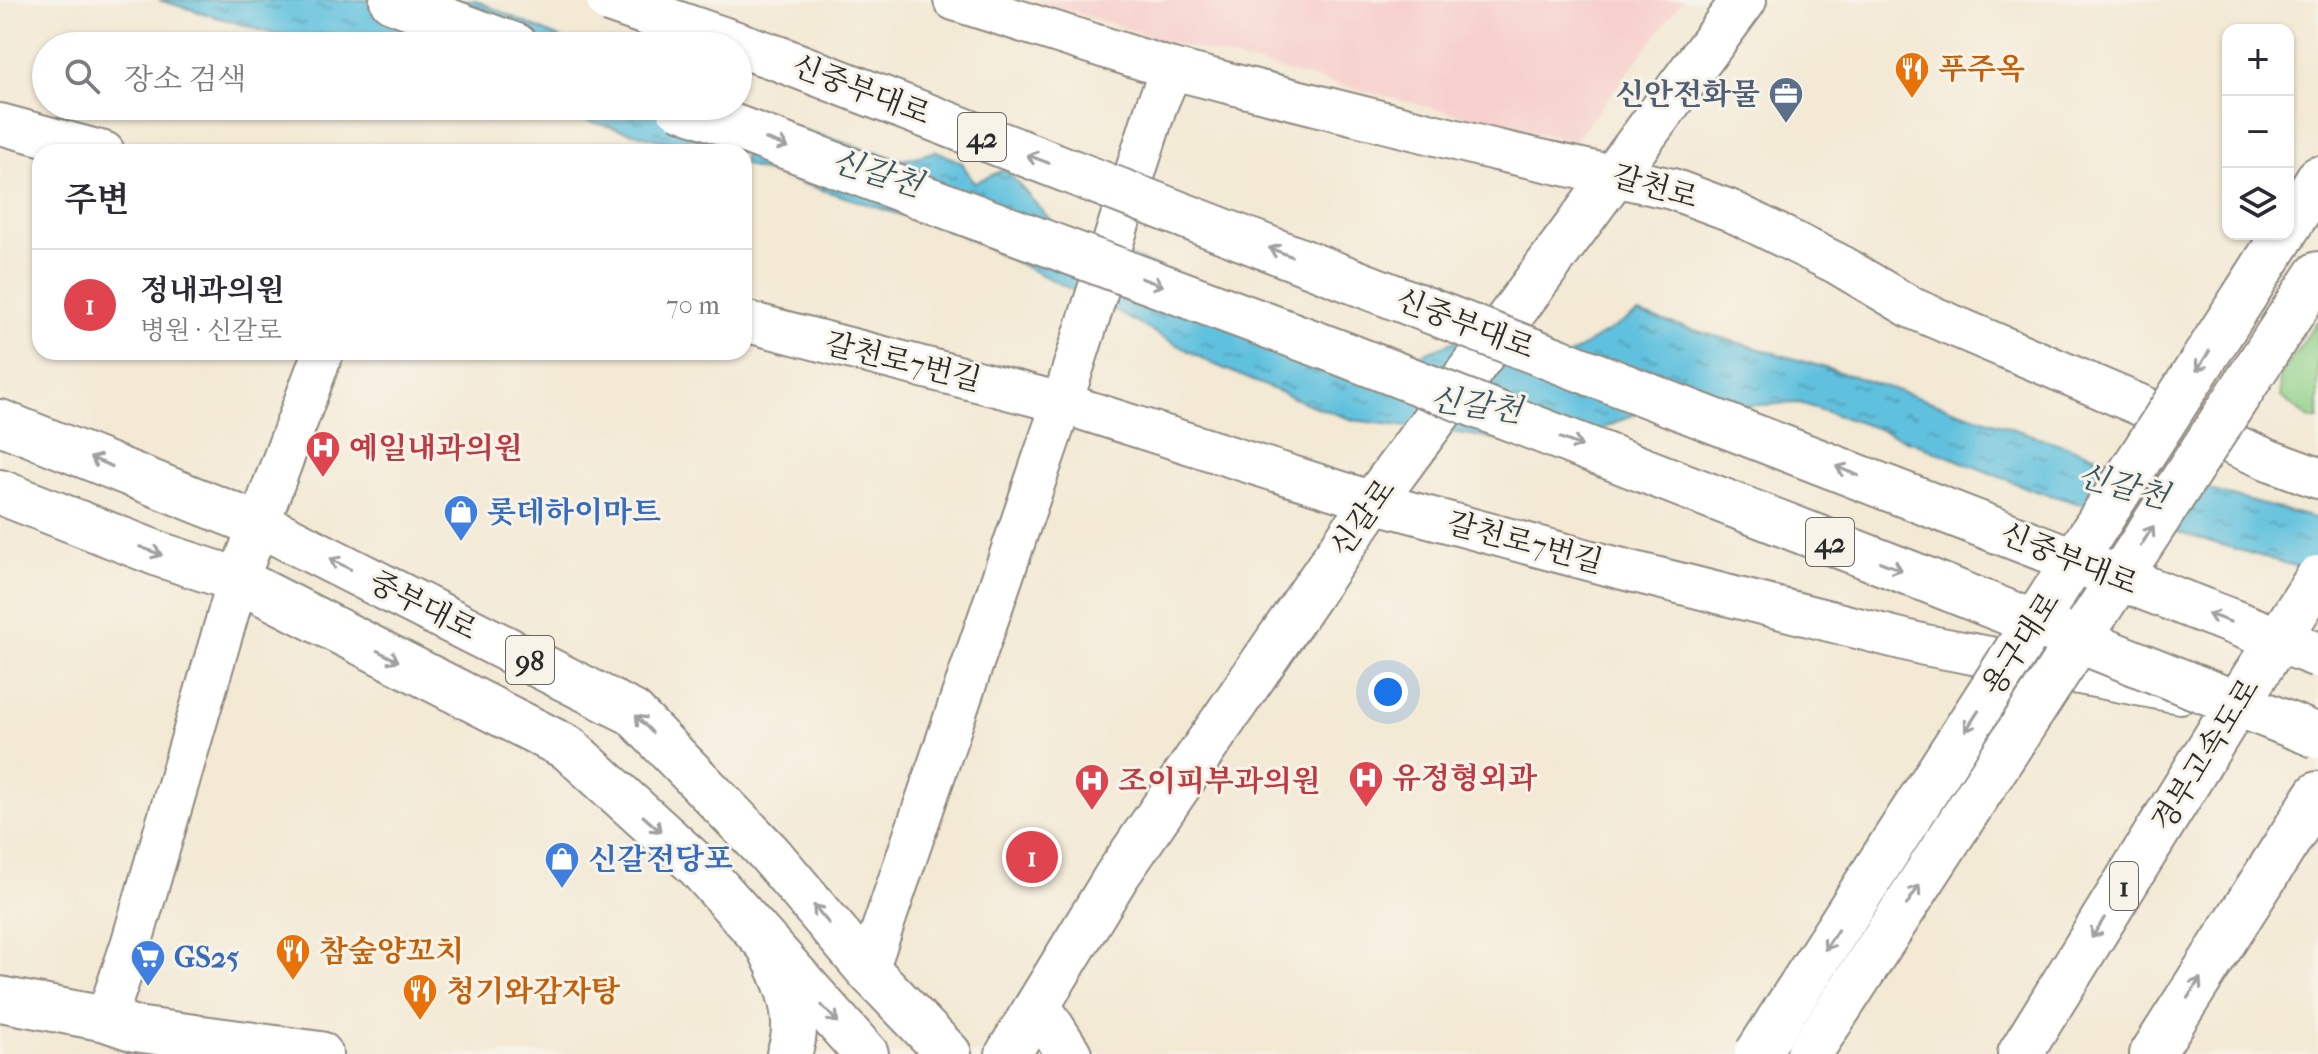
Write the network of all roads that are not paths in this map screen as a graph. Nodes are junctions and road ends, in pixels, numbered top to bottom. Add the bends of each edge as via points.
1 (392, 0) edge
2 (609, 0) edge
3 (954, 0) edge
4 (1744, 0) edge
5 (478, 32) edge
6 (700, 32) edge
7 (752, 50) edge
8 (1164, 86) junction
9 (716, 120) edge
10 (0, 124) edge
11 (74, 144) edge
12 (2318, 179) edge
13 (1603, 189) junction
14 (2294, 217) edge
15 (2280, 240) edge
16 (2318, 274) edge
17 (752, 323) edge
18 (320, 360) edge
19 (1062, 403) junction
20 (0, 422) edge
21 (2318, 478) edge
22 (1381, 491) junction
23 (0, 492) edge
24 (258, 525) junction
25 (2318, 578) edge
26 (238, 580) junction
27 (2318, 655) edge
28 (2318, 719) edge
29 (2318, 736) edge
30 (2318, 794) edge
31 (769, 946) junction
32 (868, 970) junction
33 (0, 999) edge
34 (1039, 1007) junction
35 (123, 1034) edge
36 (320, 1054) edge
37 (789, 1054) edge
38 (866, 1054) edge
39 (949, 1054) edge
40 (1008, 1054) edge
41 (1069, 1054) edge
42 (1757, 1054) edge
43 (1809, 1054) edge
44 (2020, 1054) edge
45 (2152, 1054) edge

1 - 5 main road
6 -> 2 main road, 신중부대로 / 42, bridge
3 - 8 street, 갈천로
4 - 13 main road, 신갈로
27 -> 7 main road, 신중부대로 / 42, bridge
8 - 13 street, 갈천로 via 1496,150
8 - 19 street, bridge
9 -> 29 main road, 42, bridge via 1371,364
10 - 11 street
12 - 14 main road
13 - 21 street, 갈천로 via 1672,189 1729,210 1912,308
13 - 22 main road, 신갈로, bridge
15 -> 42 main road, 용구대로, bridge
43 -> 16 main road, 용구대로, bridge
17 - 19 street, 갈천로7번길
18 - 24 street
19 - 22 street, 갈천로7번길
19 - 32 street
24 -> 20 main road, 중부대로 / 98
22 - 28 street, 갈천로7번길 via 1595,562 1925,645
22 - 34 main road, 신갈로 via 1116,877
23 -> 26 main road, 중부대로 / 98
24 - 26 street
32 -> 24 main road, 중부대로 / 98 via 769,853 633,713
25 -> 44 main road, 경부고속도로 / 1, bridge
26 -> 31 main road, 중부대로 / 98 via 568,748 699,867
26 - 35 street via 135,930
45 -> 30 main road
31 - 37 main road via 788,985 793,1010 795,1040
31 -> 38 main road, 중부대로 / 98
32 - 39 main road, 중부대로 / 98
33 - 35 main road
34 - 40 main road, 신갈로
34 - 41 main road
35 - 36 main road

